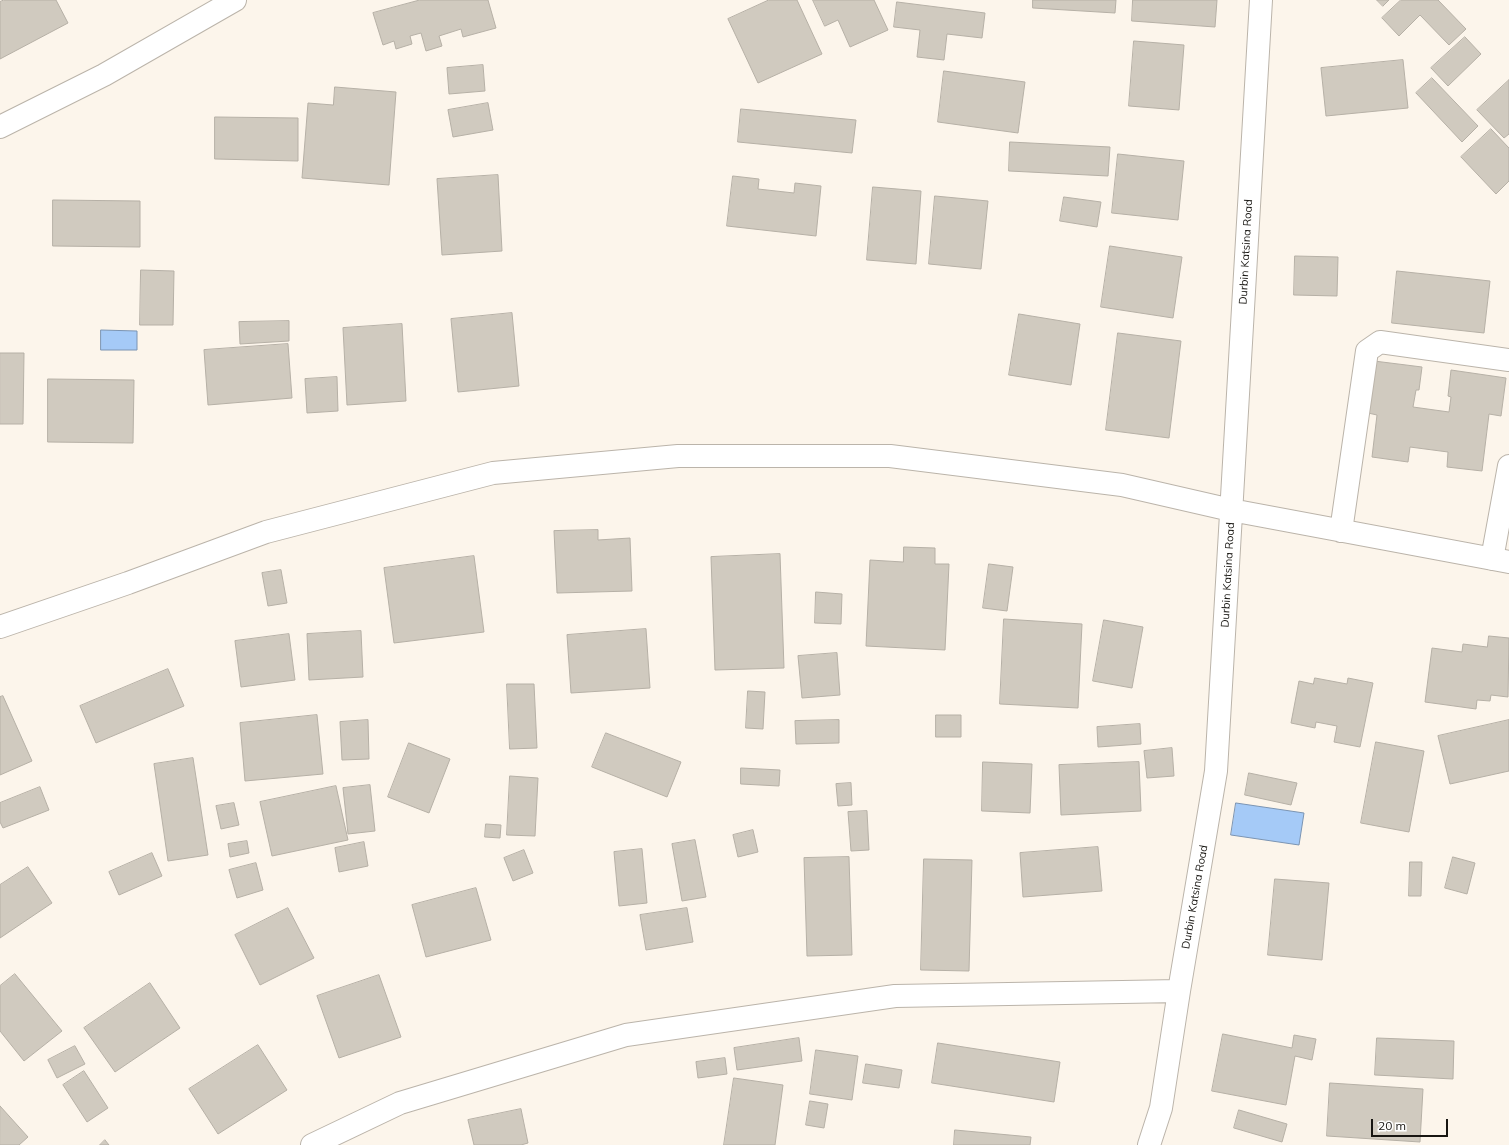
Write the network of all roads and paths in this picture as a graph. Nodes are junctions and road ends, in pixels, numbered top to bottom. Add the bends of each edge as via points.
1 (235, 0) edge
2 (1261, 0) edge
3 (0, 127) edge
4 (1509, 360) edge
5 (1509, 466) edge
6 (1231, 510) junction
7 (1341, 531) junction
8 (1500, 560) edge
9 (0, 628) edge
10 (1179, 991) junction
11 (312, 1145) edge
12 (1149, 1145) edge

1 - 3 street via 104,76
2 - 6 street, Durbin Katsina Road
4 - 7 street via 1380,342 1367,351
5 - 8 street
6 - 7 street
6 - 9 street via 1122,485 890,456 678,456 493,473 266,532
6 - 10 street, Durbin Katsina Road via 1216,771
7 - 8 street
10 - 11 street via 895,996 626,1035 400,1103
10 - 12 street, Durbin Katsina Road via 1161,1108

